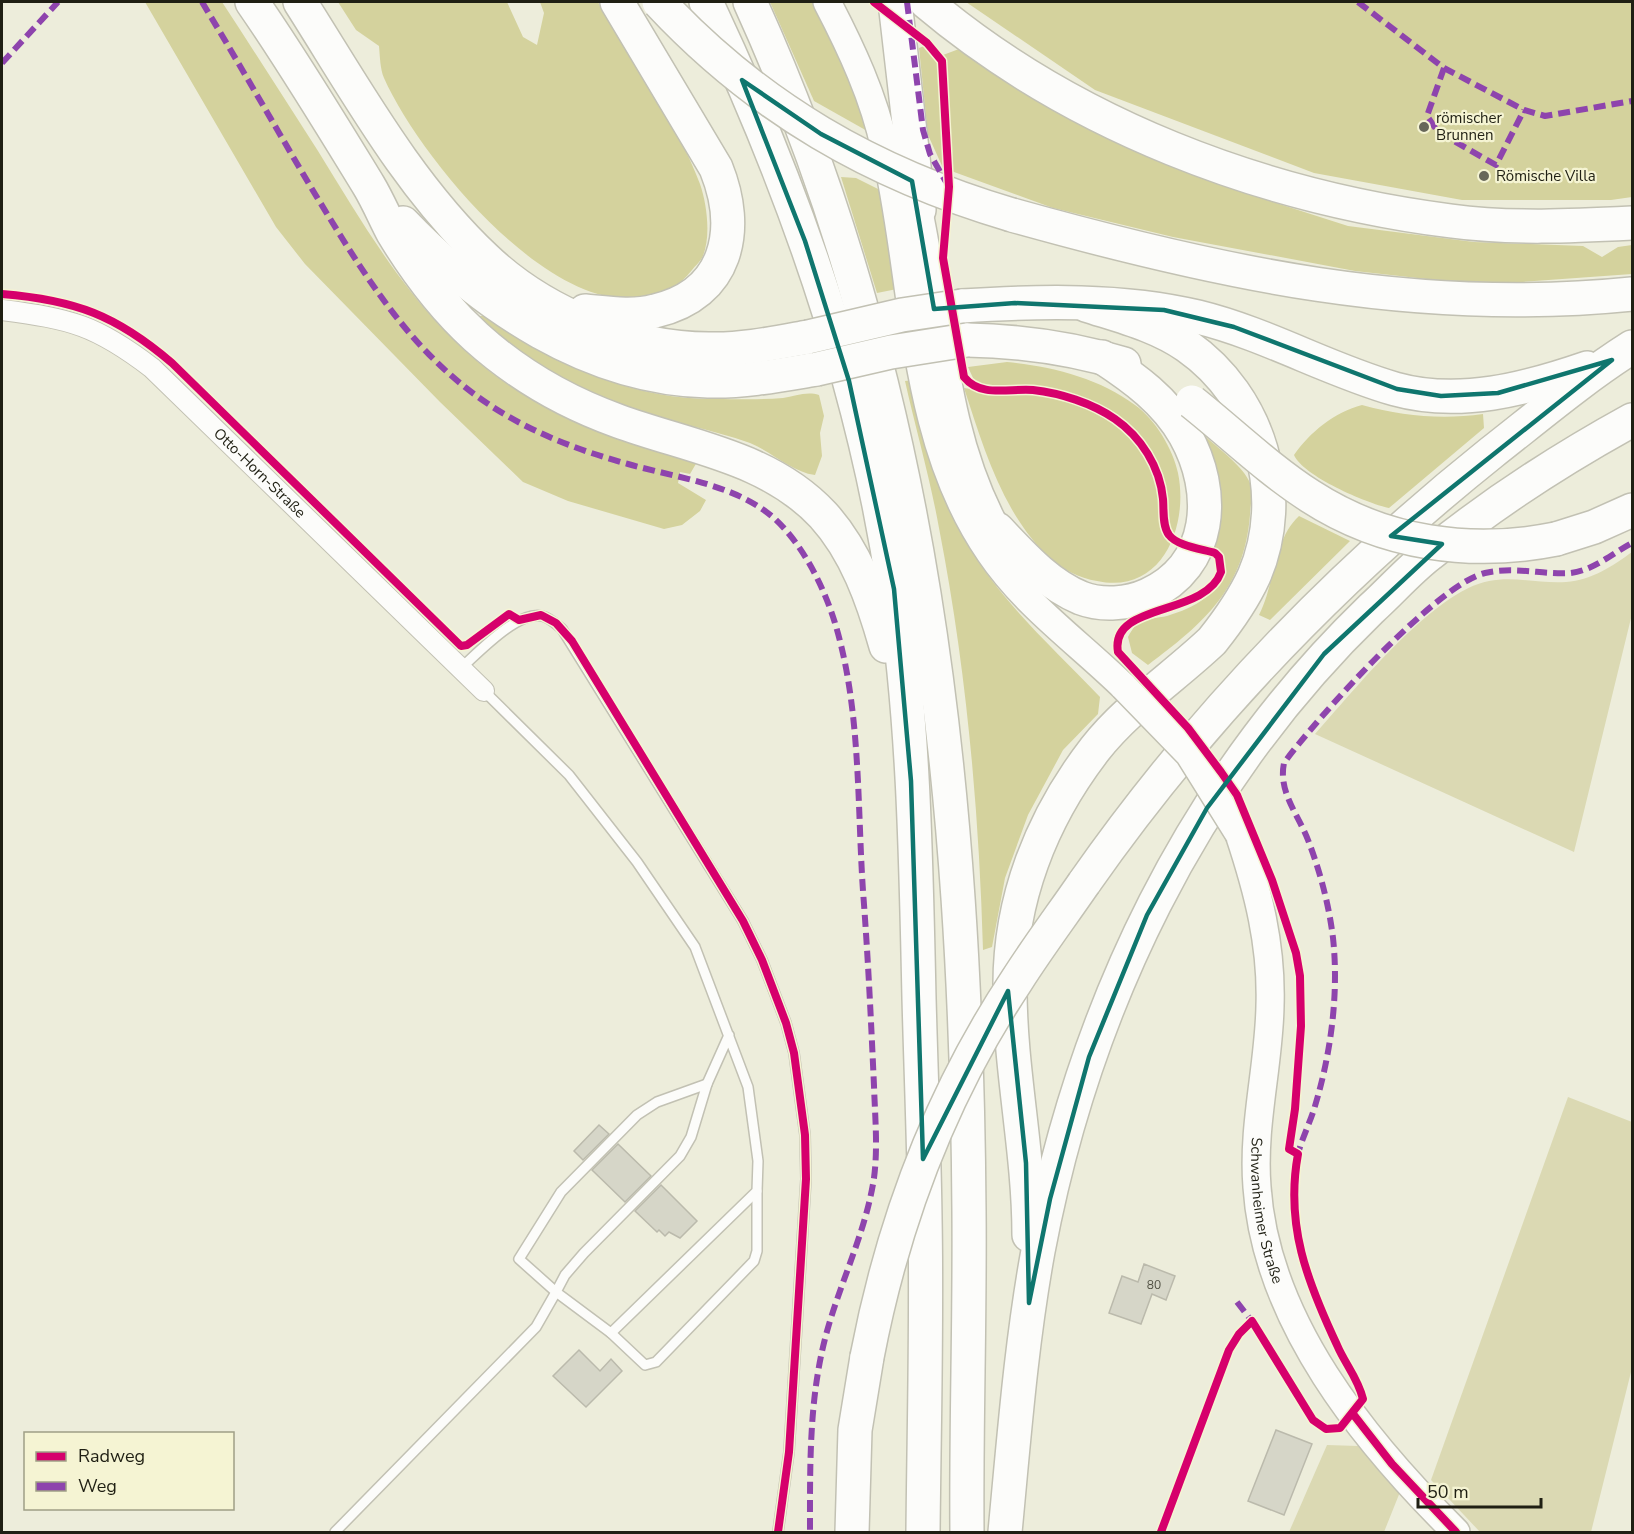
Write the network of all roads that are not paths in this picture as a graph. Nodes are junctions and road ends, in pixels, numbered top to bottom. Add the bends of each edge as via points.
1 (252, 2) edge
2 (300, 2) edge
3 (617, 2) edge
4 (659, 2) edge
5 (706, 2) edge
6 (750, 2) edge
7 (827, 2) edge
8 (839, 2) edge
9 (895, 2) edge
10 (926, 2) edge
11 (371, 189) junction
12 (919, 210) junction
13 (1632, 223) edge
14 (1632, 294) edge
15 (1086, 305) junction
16 (562, 309) junction
17 (2, 310) edge
18 (1622, 354) edge
19 (1102, 357) junction
20 (1632, 420) edge
21 (1632, 510) edge
22 (997, 529) junction
23 (1090, 653) junction
24 (460, 668) junction
25 (484, 691) joint
26 (911, 781) junction
27 (729, 1035) junction
28 (707, 1084) junction
29 (758, 1191) junction
30 (556, 1292) junction
31 (1029, 1303) junction
32 (611, 1333) junction
33 (335, 1533) edge
34 (778, 1533) edge
35 (852, 1533) edge
36 (923, 1533) edge
37 (967, 1533) edge
38 (1005, 1533) edge
39 (1456, 1533) edge

1 - 11 highway
2 - 16 highway via 431,198 493,265 540,299
3 - 16 highway via 716,168 728,209 727,242 712,275 695,293 677,304 640,313
4 - 14 highway, bridge via 740,78 822,134 899,176 1012,216 1190,261 1361,292 1464,300 1575,300
5 - 26 highway via 780,172 849,381 894,589
6 - 37 highway via 812,148 861,300 896,438 927,602 949,770 965,1036 969,1212
7 - 23 street via 862,76 885,148 930,410 956,488 989,553 1013,584
8 - 12 street via 883,81 898,123
9 - 12 highway
10 - 13 highway via 1011,65 1085,106 1166,145 1262,182 1382,210 1453,221
11 - 19 highway, bridge via 426,247 516,320 563,344 639,371 707,381 769,377 967,340 1019,341
11 - 26 highway via 393,232 431,289 475,336 522,373 595,413 760,468 823,515 858,568 881,629
12 - 22 street via 953,413 971,471
15 - 16 highway, bridge via 962,306 902,315 808,337 742,348 707,349 628,337
15 - 18 highway via 1164,310 1200,318 1266,339 1364,379 1420,394 1498,393 1551,380
15 - 31 highway via 1172,337 1214,369 1255,430 1266,469 1269,508 1254,575 1228,621 1212,641 1096,748 1057,806 1026,877 1014,933 1010,989 1029,1202
17 - 24 street, Otto-Horn-Straße via 58,318 91,328 118,342 152,368
18 - 35 highway, bridge via 1433,500 1296,628 1205,726 1118,834 996,1014 938,1123 891,1247 855,1430
19 - 21 highway, bridge via 1160,380 1310,496 1372,528 1410,539 1473,547 1529,544 1594,527
19 - 22 highway via 1147,389 1178,424 1190,446 1203,487 1205,520 1189,562 1168,584 1138,600 1095,602 1059,587
20 - 31 highway via 1505,497 1427,556 1324,654 1253,742 1207,808 1147,915 1089,1057 1050,1198
22 - 23 street
23 - 39 street, Schwanheimer Straße, bridge via 1189,754 1239,834 1262,907 1270,961 1270,1008 1257,1187 1276,1282 1307,1345 1353,1414 1392,1464
24 - 25 street, Otto-Horn-Straße
24 - 34 lane via 526,617 541,615 562,628 743,921 776,994 794,1053 806,1168 789,1452
25 - 27 lane via 569,775 673,912 695,947
26 - 36 highway via 925,1221
27 - 28 lane
27 - 29 lane via 748,1087
28 - 30 lane via 699,1114 680,1156 584,1253
28 - 30 lane via 657,1102 637,1115 561,1192 519,1259
29 - 32 lane
29 - 32 lane via 754,1262 656,1362 645,1365
30 - 32 lane
30 - 33 lane via 536,1327
31 - 38 highway

